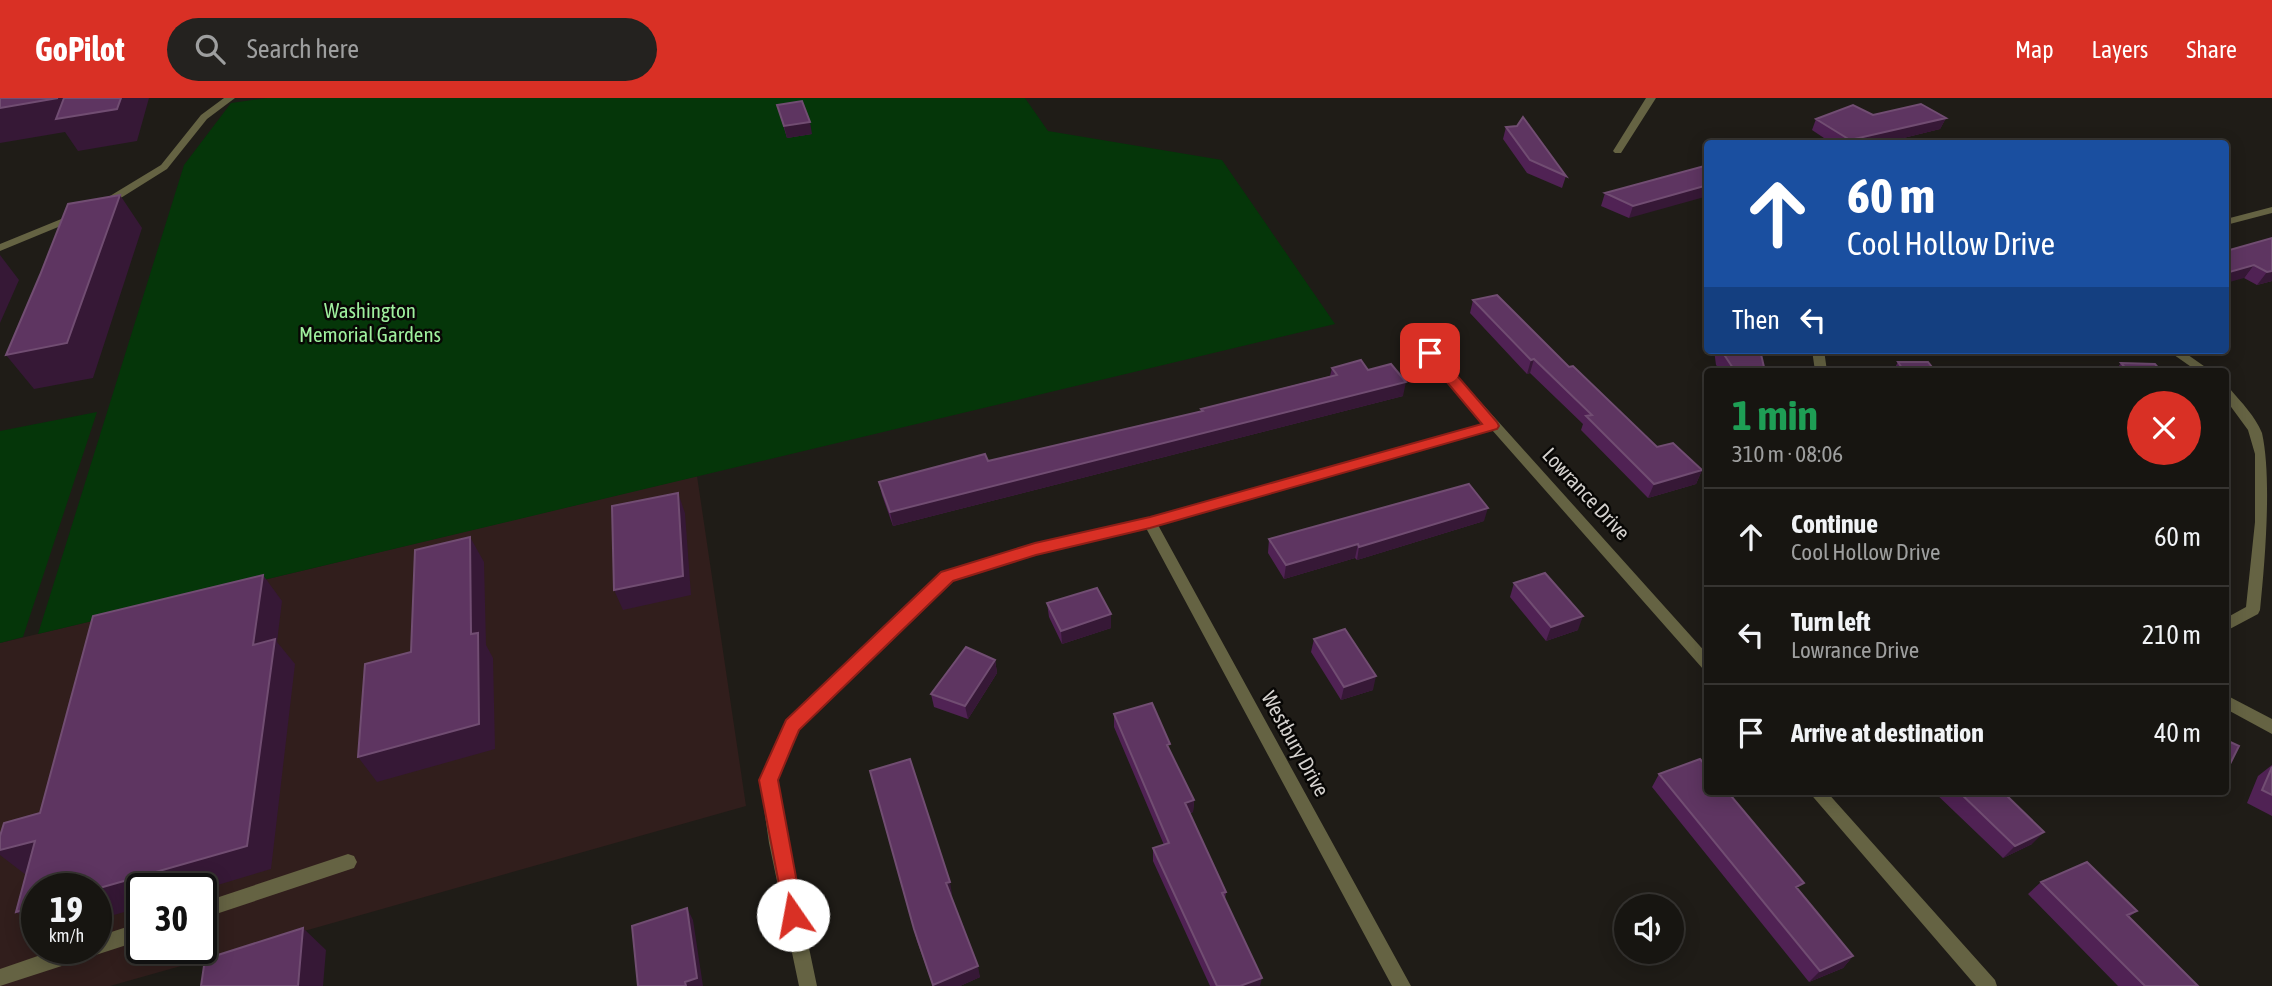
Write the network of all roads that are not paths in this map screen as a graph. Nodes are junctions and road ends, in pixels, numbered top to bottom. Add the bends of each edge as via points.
1 (230, 98) edge
2 (1651, 98) edge
3 (1618, 151) dead end
4 (2272, 210) edge
5 (2229, 221) edge
6 (0, 248) edge
7 (1430, 353) dead end
8 (2179, 354) edge
9 (2200, 368) edge
10 (2229, 395) edge
11 (1492, 426) junction
12 (2257, 437) junction
13 (2272, 440) edge
14 (1150, 522) junction
15 (2229, 623) edge
16 (1704, 661) edge
17 (2229, 703) edge
18 (2272, 727) edge
19 (1820, 795) edge
20 (348, 862) dead end
21 (217, 906) edge
22 (41, 964) edge
23 (0, 978) edge
24 (808, 986) edge
25 (1402, 986) edge
26 (1988, 986) edge

1 - 6 street via 204,117 173,158 144,181 112,200
2 - 3 street
4 - 5 street
7 - 11 street, Lowrance Drive
8 - 9 street
10 - 12 street
11 - 14 street
11 - 16 street, Lowrance Drive
12 - 13 street
12 - 15 street via 2264,480 2253,610
14 - 24 street via 947,576 792,726 768,780
14 - 25 street, Westbury Drive
17 - 18 street
19 - 26 street
20 - 21 street
22 - 23 street

